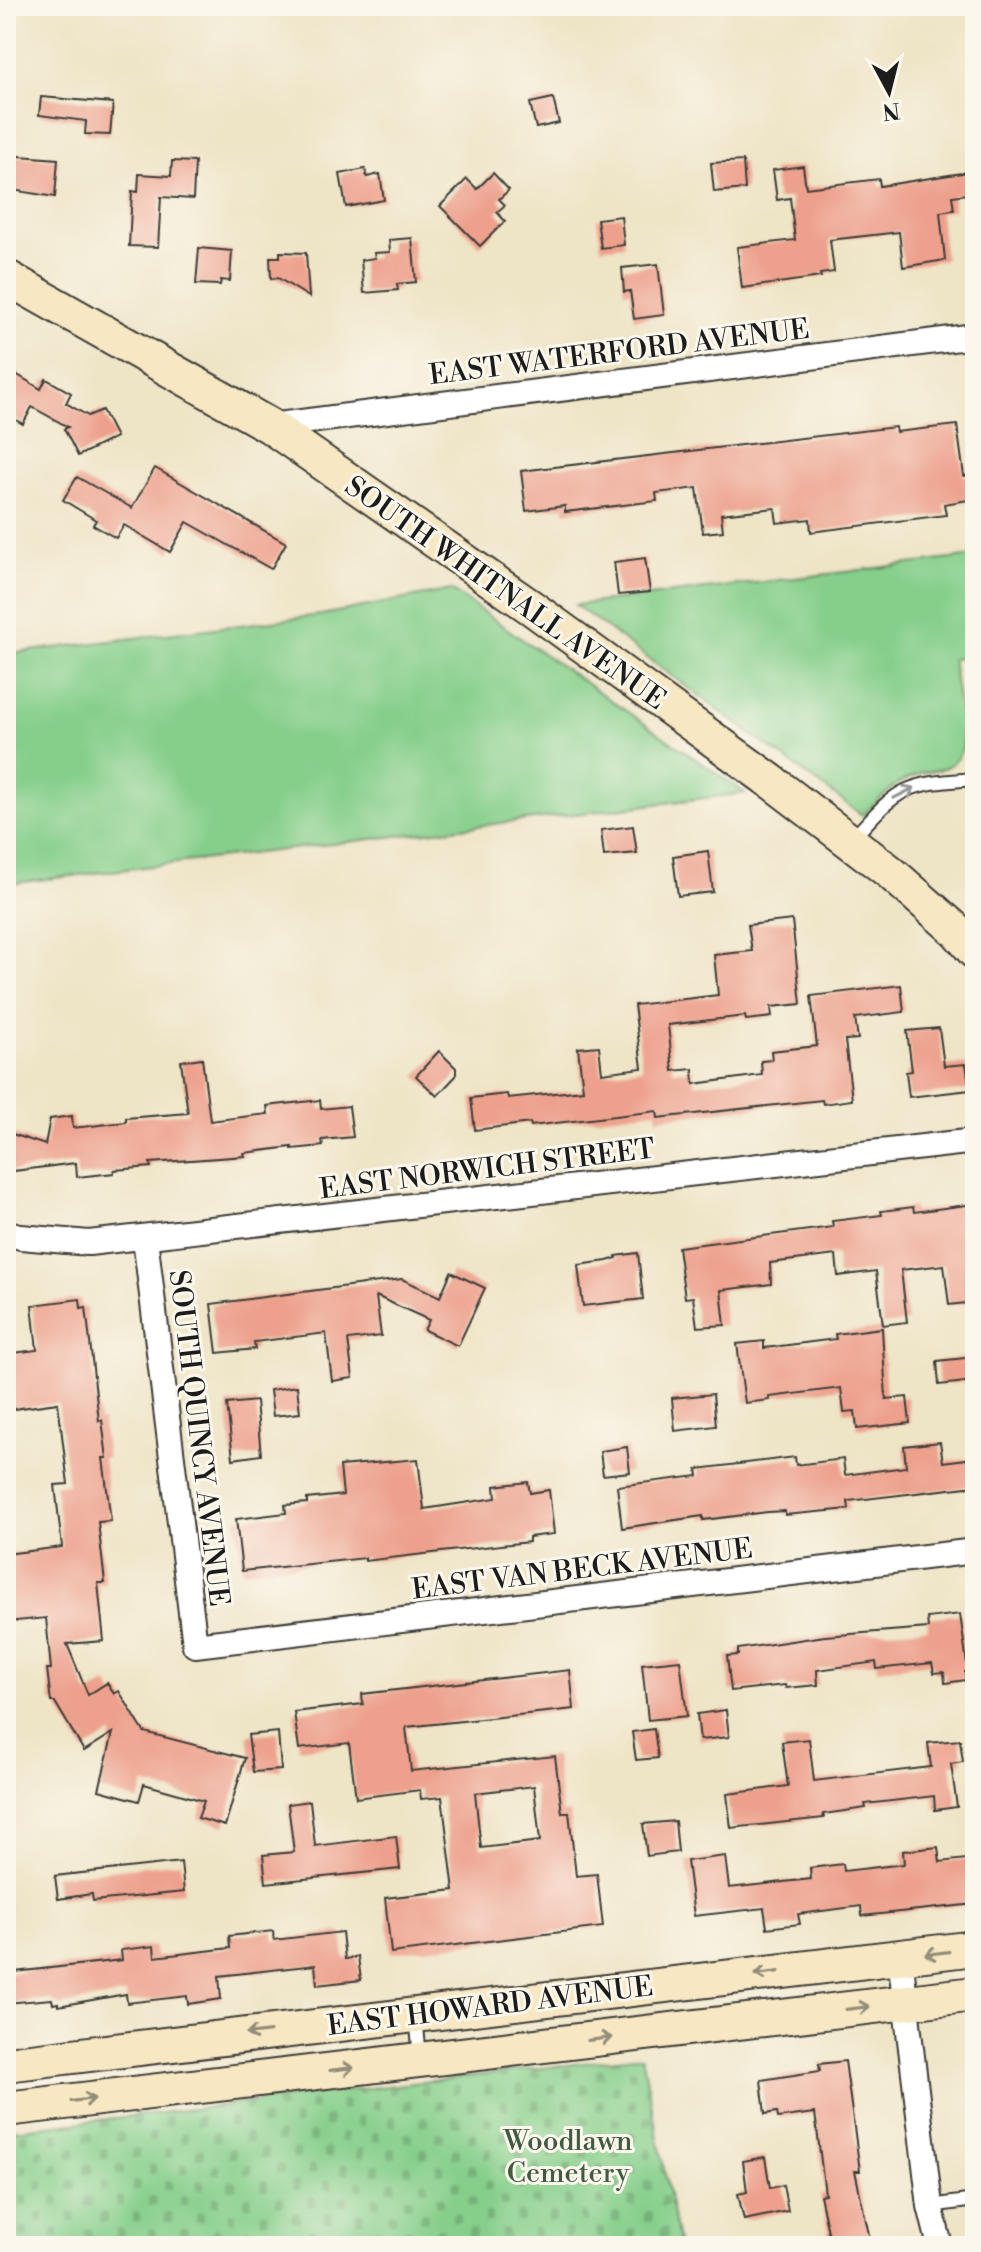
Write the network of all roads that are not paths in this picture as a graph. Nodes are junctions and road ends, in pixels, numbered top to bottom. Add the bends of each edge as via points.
1 (6, 277) edge
2 (975, 336) edge
3 (270, 426) junction
4 (975, 779) edge
5 (850, 841) junction
6 (975, 952) edge
7 (975, 1141) edge
8 (6, 1232) edge
9 (145, 1238) junction
10 (975, 1551) edge
11 (195, 1645) joint
12 (975, 1948) edge
13 (900, 1957) junction
14 (975, 1994) edge
15 (905, 2002) junction
16 (415, 2013) junction
17 (421, 2060) junction
18 (6, 2064) edge
19 (6, 2109) edge
20 (975, 2200) edge
21 (930, 2206) junction
22 (940, 2246) edge

1 - 3 main road, SOUTH WHITNALL AVENUE
2 - 3 street, EAST WATERFORD AVENUE
3 - 5 main road, SOUTH WHITNALL AVENUE via 545,617
5 -> 4 lane via 904,791
5 - 6 main road, SOUTH WHITNALL AVENUE
7 - 9 street, EAST NORWICH STREET
8 - 9 street, EAST NORWICH STREET via 89,1243
9 - 11 street, SOUTH QUINCY AVENUE
10 - 11 street, EAST VAN BECK AVENUE
12 -> 13 main road, EAST HOWARD AVENUE
13 - 15 street
13 -> 16 main road, EAST HOWARD AVENUE
14 - 15 main road, EAST HOWARD AVENUE
17 -> 15 main road, EAST HOWARD AVENUE
15 - 21 street
16 - 17 lane
16 -> 18 main road, EAST HOWARD AVENUE
19 -> 17 main road, EAST HOWARD AVENUE
20 - 21 lane
21 - 22 street

